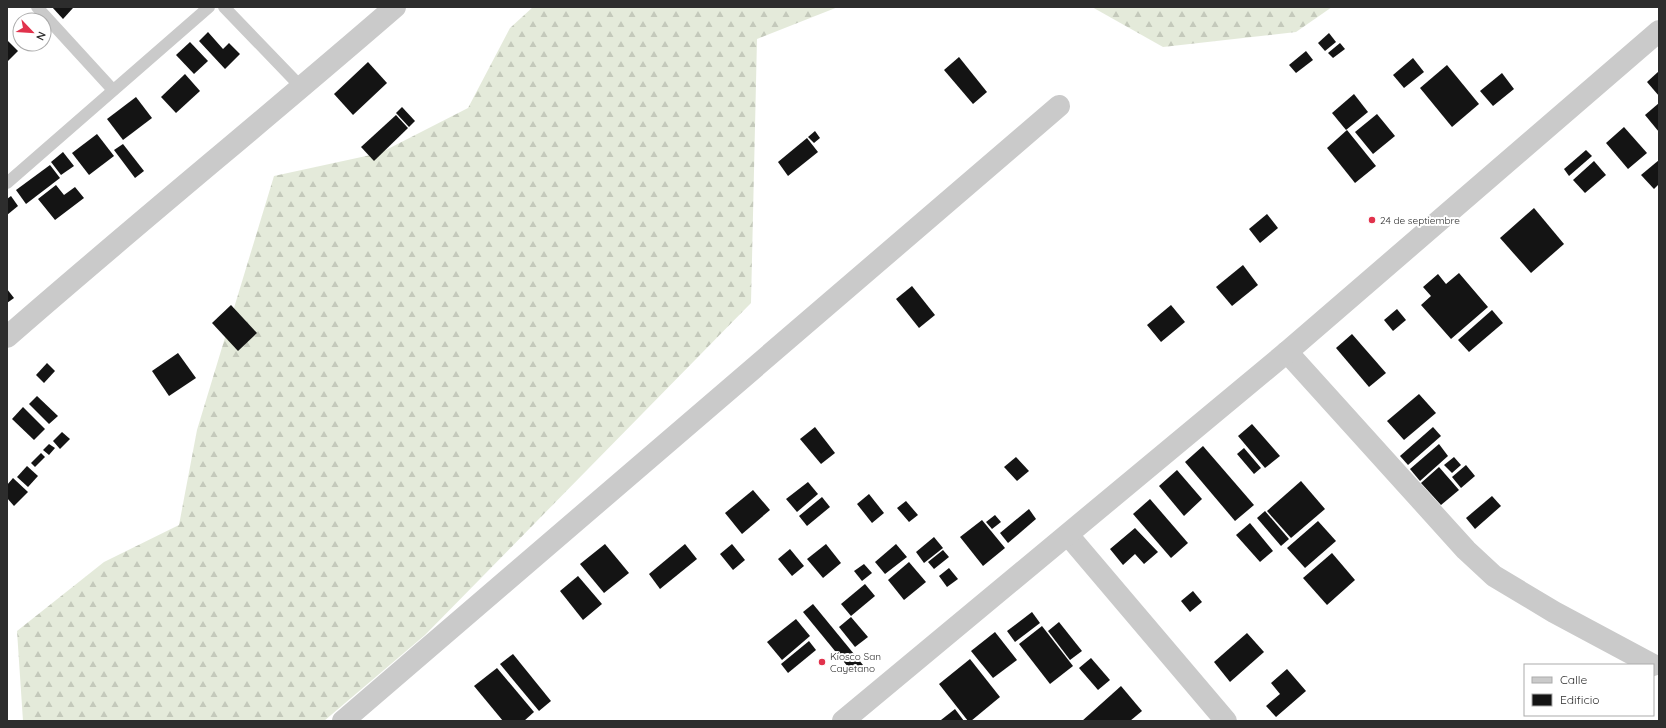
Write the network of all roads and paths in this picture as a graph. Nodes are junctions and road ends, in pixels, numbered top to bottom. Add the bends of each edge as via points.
1 (37, 7) edge
2 (209, 7) edge
3 (224, 7) edge
4 (395, 7) edge
5 (1659, 31) edge
6 (302, 88) junction
7 (113, 90) junction
8 (1059, 106) dead end
9 (7, 183) edge
10 (7, 337) edge
11 (1288, 352) junction
12 (1068, 535) junction
13 (1651, 664) edge
14 (343, 721) edge
15 (844, 721) edge
16 (1226, 721) edge

1 - 7 lane
2 - 7 lane
3 - 6 lane
4 - 6 street
5 - 11 street
6 - 10 street via 103,253
7 - 9 lane
8 - 14 street
11 - 12 street
11 - 13 street via 1466,550 1494,576 1554,612
12 - 15 street
12 - 16 street

